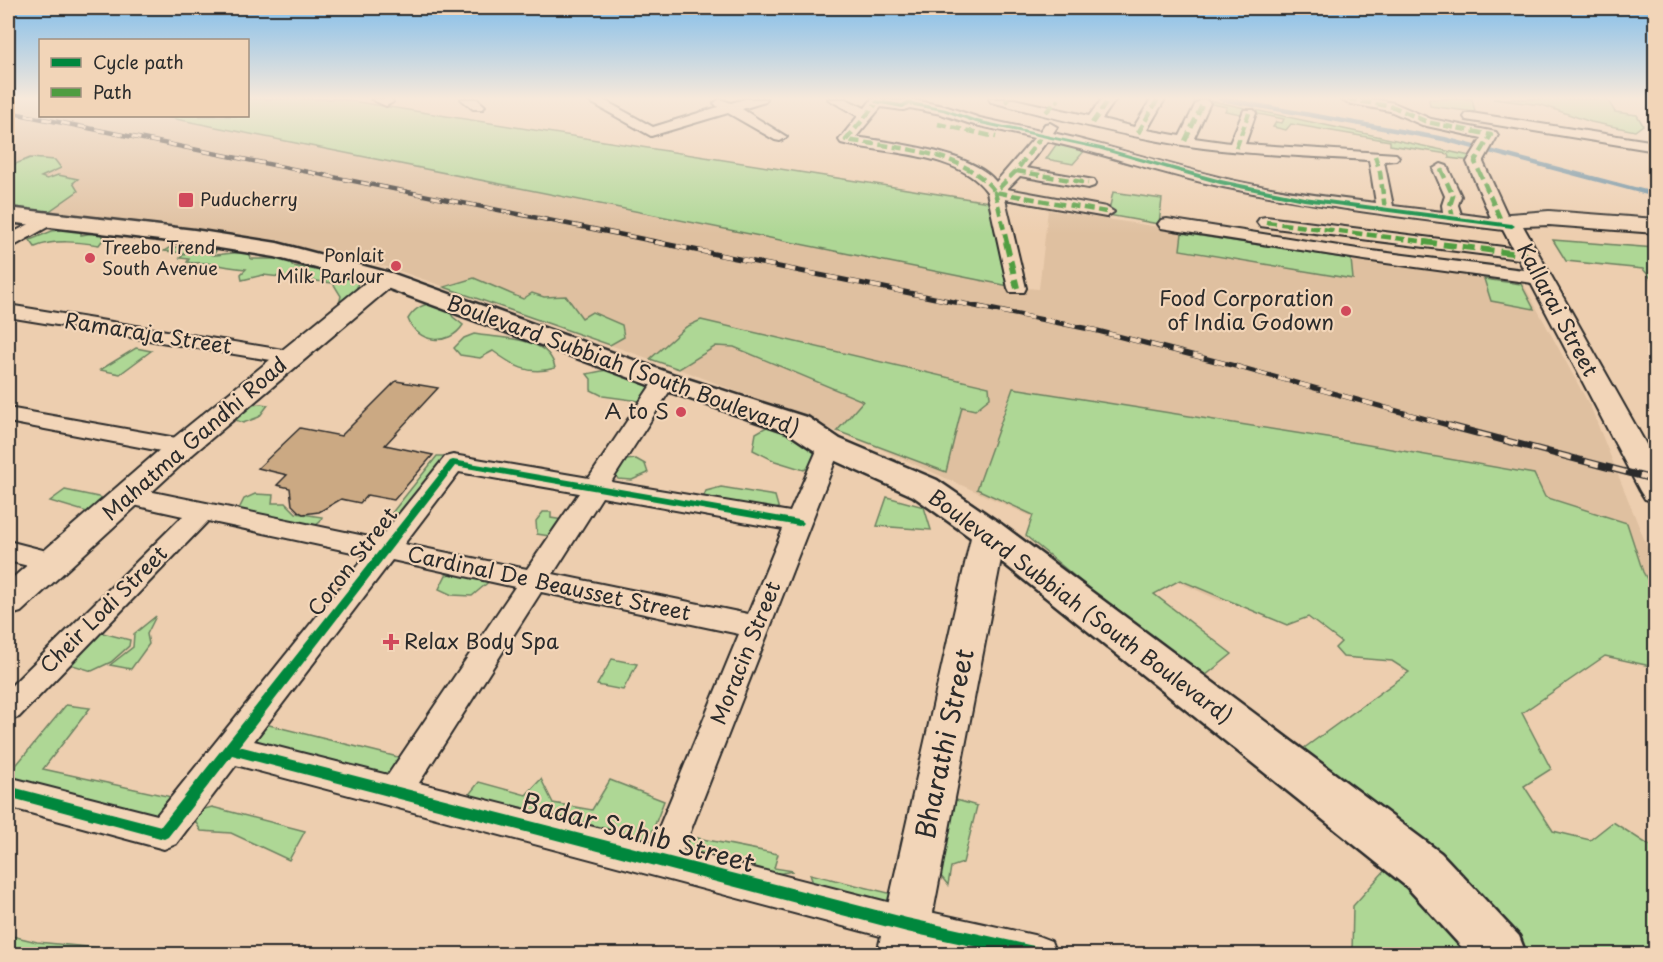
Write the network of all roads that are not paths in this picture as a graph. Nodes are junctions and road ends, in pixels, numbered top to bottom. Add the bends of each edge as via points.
1 (867, 144) edge
2 (1036, 144) edge
3 (1080, 144) edge
4 (1206, 144) edge
5 (1238, 144) edge
6 (1486, 144) edge
7 (1631, 144) edge
8 (1656, 147) edge
9 (1236, 148) junction
10 (1441, 168) dead end
11 (1016, 171) junction
12 (1088, 183) dead end
13 (995, 192) junction
14 (1385, 209) junction
15 (1106, 212) dead end
16 (8, 215) edge
17 (1453, 218) junction
18 (47, 220) junction
19 (1266, 222) dead end
20 (1167, 224) dead end
21 (1507, 226) junction
22 (1656, 226) edge
23 (8, 242) edge
24 (1527, 255) junction
25 (1540, 278) junction
26 (385, 279) junction
27 (1017, 288) dead end
28 (8, 311) edge
29 (289, 357) junction
30 (665, 381) junction
31 (8, 415) edge
32 (829, 446) junction
33 (182, 447) junction
34 (1647, 459) edge
35 (595, 488) junction
36 (1656, 491) edge
37 (129, 496) junction
38 (201, 513) junction
39 (799, 523) junction
40 (989, 533) junction
41 (385, 550) junction
42 (8, 551) edge
43 (53, 562) junction
44 (534, 582) junction
45 (8, 602) edge
46 (757, 627) junction
47 (8, 708) edge
48 (229, 749) junction
49 (396, 791) junction
50 (8, 792) edge
51 (662, 861) junction
52 (904, 940) edge
53 (1038, 954) edge
54 (1501, 954) edge

1 - 13 street via 944,158 983,178
2 - 11 street
3 - 14 street via 1220,182 1304,199
4 - 9 street
5 - 9 street
6 - 21 street via 1475,162
7 - 8 street
9 - 14 street via 1383,157 1380,172
10 - 17 street via 1453,196
11 - 12 street
11 - 13 street
13 - 15 street
13 - 27 street
14 - 17 street
16 - 18 main road, Boulevard Subbiah (South Boulevard)
17 - 21 street
18 - 23 street
18 - 26 main road, Boulevard Subbiah (South Boulevard) via 277,250
19 - 24 street
20 - 25 street
21 - 22 street, Kallarai Street via 1517,219 1549,218
21 - 24 street, Kallarai Street
24 - 25 street, Kallarai Street
25 - 34 street, Kallarai Street
26 - 29 street, Mahatma Gandhi Road
26 - 30 main road, Boulevard Subbiah (South Boulevard)
28 - 29 street, Ramaraja Street
29 - 33 street, Mahatma Gandhi Road
30 - 32 main road, Boulevard Subbiah (South Boulevard) via 798,425
30 - 35 street
31 - 33 street
32 - 39 street, Moracin Street
32 - 40 main road, Boulevard Subbiah (South Boulevard) via 925,488
33 - 37 street, Mahatma Gandhi Road
34 - 36 street, Kallarai Street
35 - 39 street, Coron Street
35 - 41 street, Coron Street via 453,463
35 - 44 street
37 - 38 street, Cardinal De Beausset Street
37 - 43 street, Mahatma Gandhi Road
38 - 41 street, Cardinal De Beausset Street
38 - 47 street, Cheir Lodi Street
39 - 46 street, Moracin Street
40 - 52 street, Bharathi Street
40 - 54 main road, Boulevard Subbiah (South Boulevard) via 1424,870
41 - 44 street, Cardinal De Beausset Street
41 - 48 street, Coron Street
42 - 43 street
43 - 45 street, Mahatma Gandhi Road
44 - 46 street, Cardinal De Beausset Street
44 - 49 street
46 - 51 street, Moracin Street
48 - 49 street, Badar Sahib Street
48 - 50 street, Coron Street via 164,833
49 - 51 street, Badar Sahib Street
51 - 52 street, Badar Sahib Street
52 - 53 street, Badar Sahib Street

